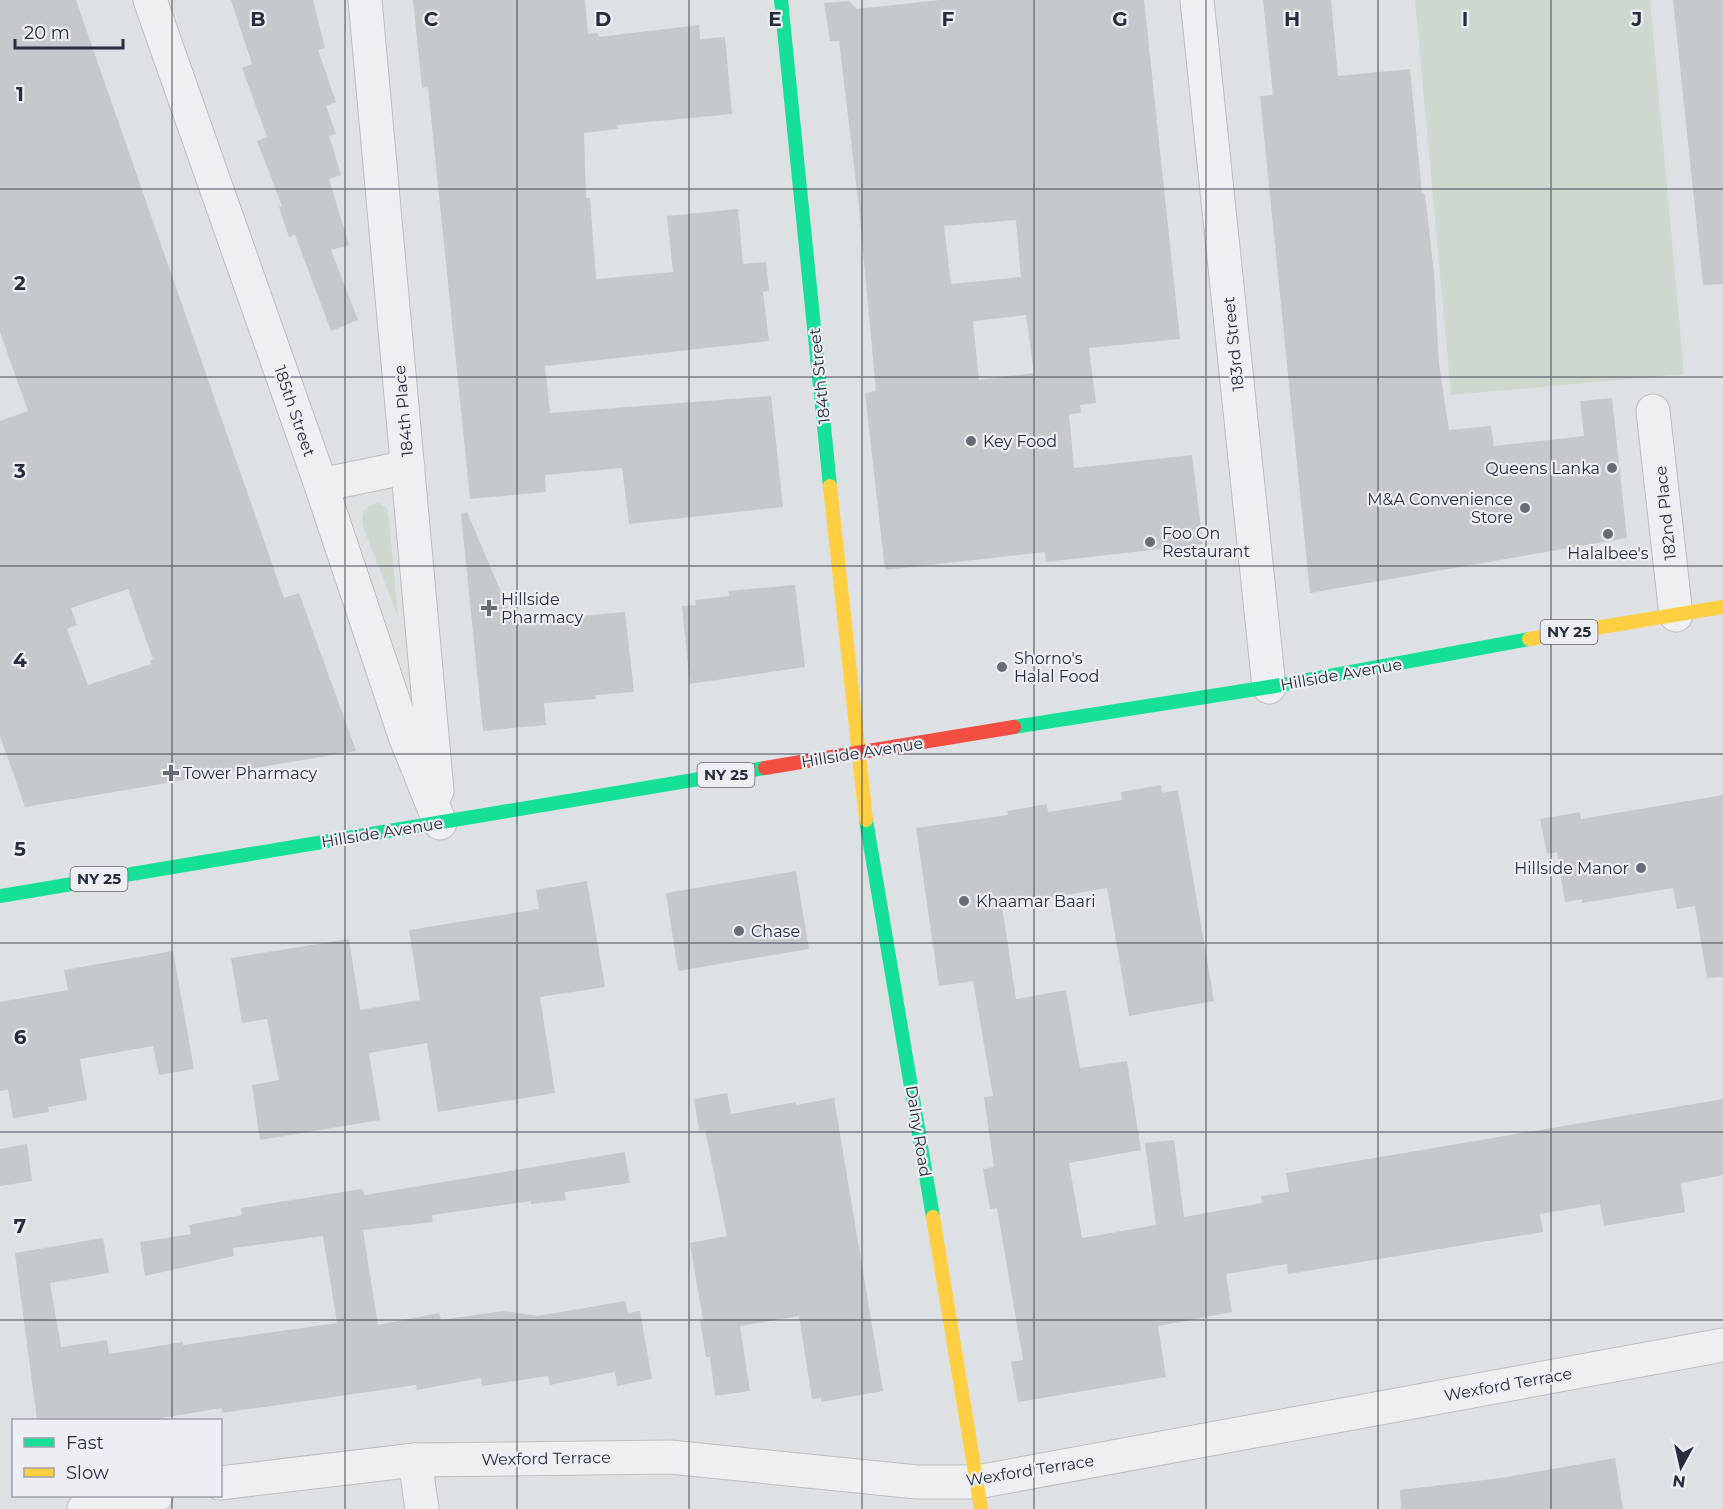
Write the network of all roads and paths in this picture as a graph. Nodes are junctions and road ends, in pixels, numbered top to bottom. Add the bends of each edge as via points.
1 (150, 0) edge
2 (365, 0) edge
3 (781, 0) edge
4 (1197, 0) edge
5 (1653, 411) dead end
6 (408, 467) junction
7 (321, 485) junction
8 (1723, 607) edge
9 (1676, 615) junction
10 (1269, 687) junction
11 (857, 753) junction
12 (440, 823) junction
13 (0, 896) edge
14 (1723, 1345) edge
15 (415, 1460) junction
16 (222, 1483) edge
17 (979, 1496) edge
18 (150, 1497) edge
19 (84, 1509) edge
20 (422, 1509) edge

1 - 7 street, 185th Street
2 - 6 street, 184th Place
3 - 11 main road, 184th Street
4 - 10 street, 183rd Street
5 - 9 street, 182nd Place
6 - 7 street
6 - 12 street, 184th Place
7 - 12 street, 185th Street via 405,736
8 - 9 main road, Hillside Avenue / NY 25
9 - 10 main road, Hillside Avenue / NY 25
10 - 11 main road, Hillside Avenue / NY 25
11 - 12 main road, Hillside Avenue / NY 25
11 - 17 main road, Dalny Road via 871,859
12 - 13 main road, Hillside Avenue / NY 25
14 - 17 street, Wexford Terrace
15 - 16 street, Wexford Terrace
15 - 17 street, Wexford Terrace via 670,1457 917,1482
15 - 20 street
18 - 19 street

